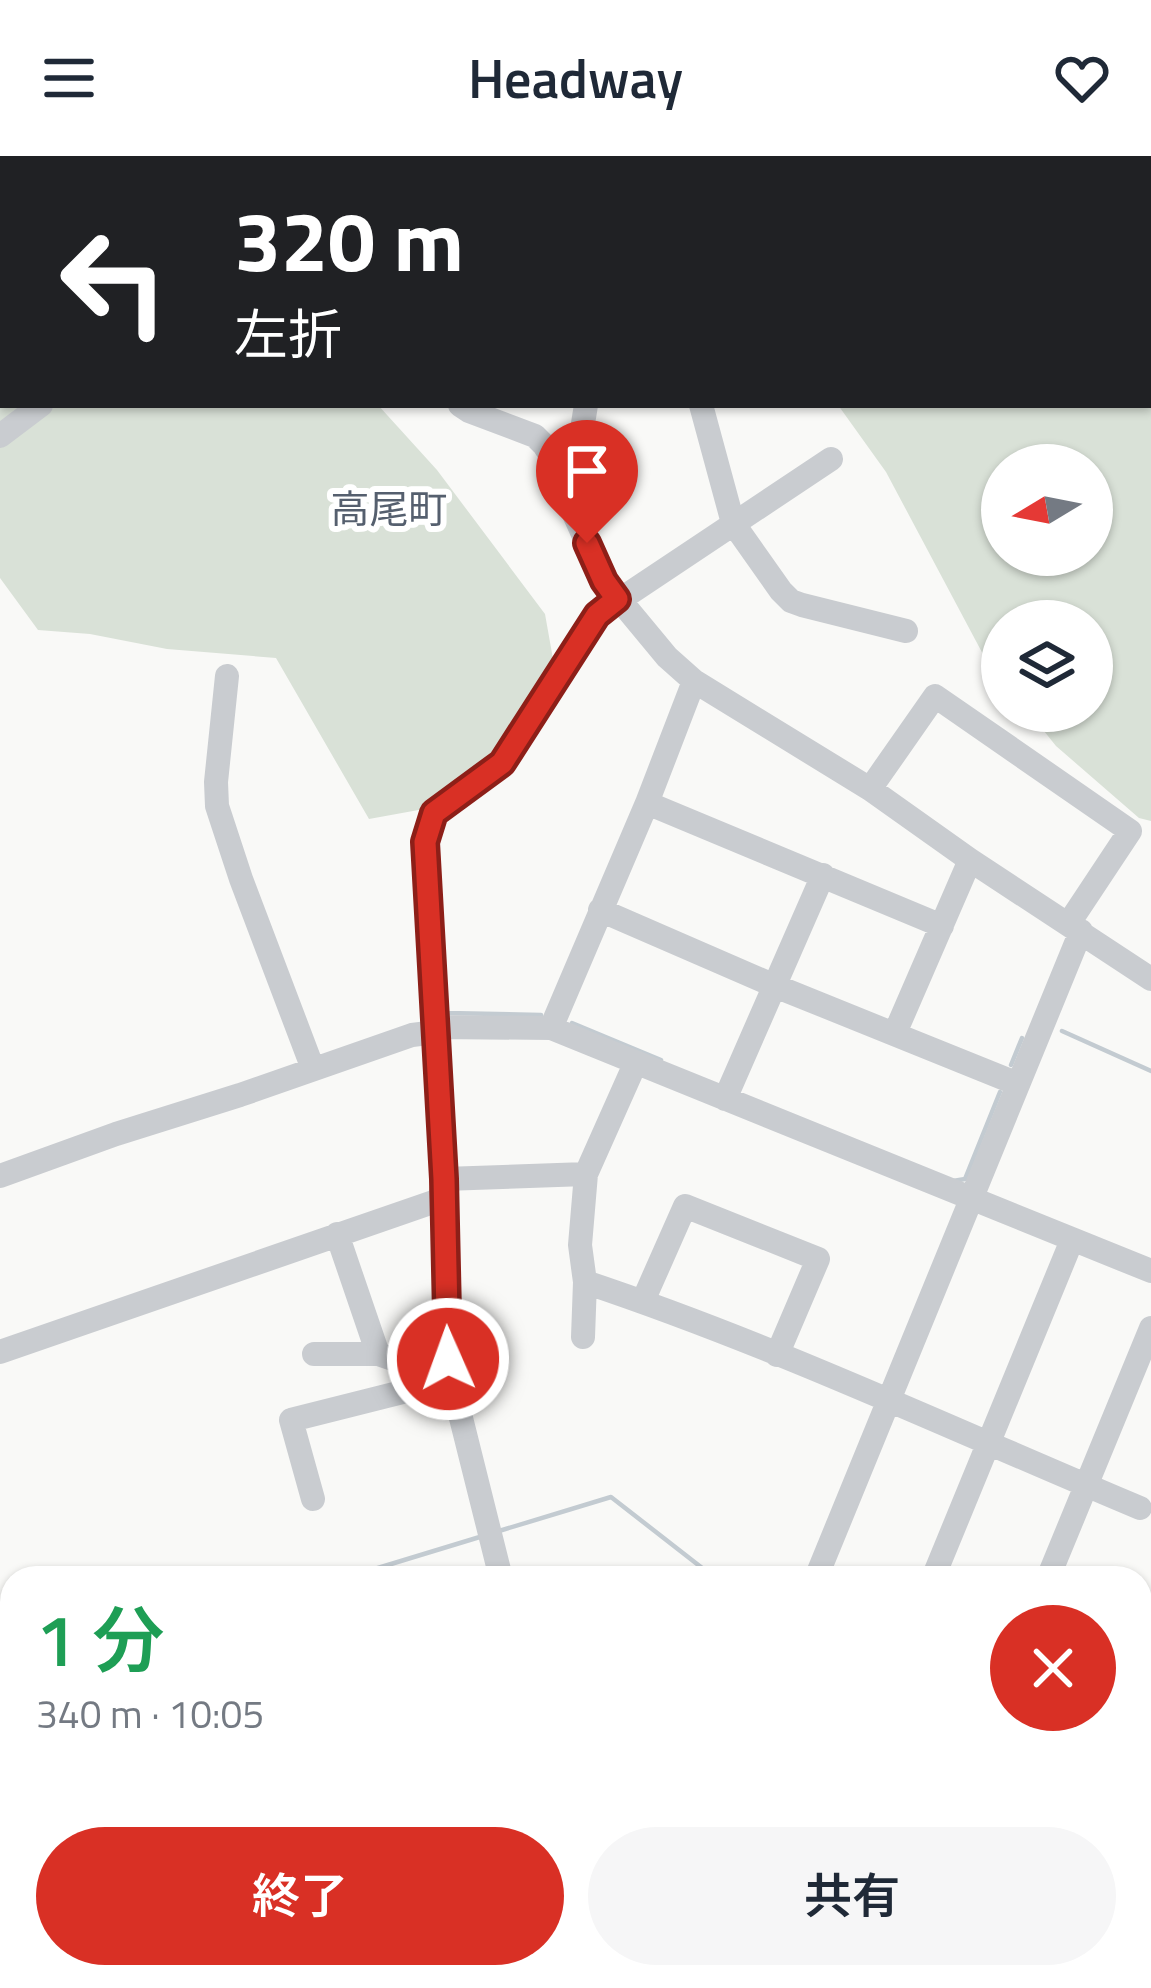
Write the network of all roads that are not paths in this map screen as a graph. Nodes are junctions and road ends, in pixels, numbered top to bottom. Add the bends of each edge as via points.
1 (37, 408) edge
2 (464, 408) edge
3 (586, 408) edge
4 (702, 408) edge
5 (0, 436) edge
6 (831, 459) dead end
7 (570, 505) junction
8 (733, 523) junction
9 (617, 599) junction
10 (906, 631) dead end
11 (227, 676) dead end
12 (694, 681) junction
13 (870, 789) junction
14 (647, 803) junction
15 (970, 860) junction
16 (823, 875) junction
17 (600, 910) junction
18 (942, 926) junction
19 (1075, 927) junction
20 (1151, 979) edge
21 (775, 986) junction
22 (436, 1027) junction
23 (551, 1028) junction
24 (895, 1033) junction
25 (635, 1064) junction
26 (313, 1069) junction
27 (1018, 1084) junction
28 (725, 1099) junction
29 (586, 1174) junction
30 (0, 1176) edge
31 (444, 1179) junction
32 (973, 1200) junction
33 (337, 1234) junction
34 (1072, 1240) junction
35 (1151, 1271) edge
36 (585, 1282) junction
37 (643, 1301) junction
38 (1151, 1328) edge
39 (583, 1337) dead end
40 (0, 1352) edge
41 (314, 1354) dead end
42 (379, 1354) junction
43 (777, 1355) junction
44 (449, 1369) junction
45 (889, 1400) junction
46 (988, 1443) junction
47 (1086, 1485) junction
48 (313, 1499) dead end
49 (1140, 1508) dead end
50 (498, 1566) edge
51 (821, 1566) edge
52 (938, 1566) edge
53 (1053, 1566) edge

1 - 5 street
2 - 7 street via 535,436 555,462
3 - 7 street
4 - 8 street
6 - 8 street
7 - 9 street
8 - 9 street
8 - 10 street via 791,601
9 - 12 street
9 - 22 street via 597,615 502,763 434,813 428,827
11 - 26 street via 217,806
12 - 13 street
12 - 14 street
13 - 15 street
13 - 19 street via 934,696 1130,831
14 - 16 street
14 - 17 street
15 - 18 street
15 - 19 street
16 - 18 street
16 - 21 street
17 - 21 street
17 - 23 street
18 - 24 street
19 - 20 street
19 - 27 street
21 - 24 street
21 - 28 street
22 - 23 street
22 - 26 street
22 - 31 street
23 - 25 street
24 - 27 street
25 - 28 street
25 - 29 street
26 - 30 street
27 - 32 street
28 - 32 street
29 - 31 street
29 - 36 street
31 - 33 street via 440,1200
31 - 44 street
32 - 34 street
32 - 45 street
33 - 40 street
33 - 42 street
34 - 35 street
34 - 46 street
36 - 37 street
36 - 39 street
37 - 43 street
37 - 43 street via 685,1206 818,1259
38 - 47 street
41 - 42 street
42 - 44 street
43 - 45 street
44 - 48 street via 291,1420
44 - 50 street
45 - 46 street
45 - 51 street
46 - 47 street
46 - 52 street
47 - 49 street
47 - 53 street

